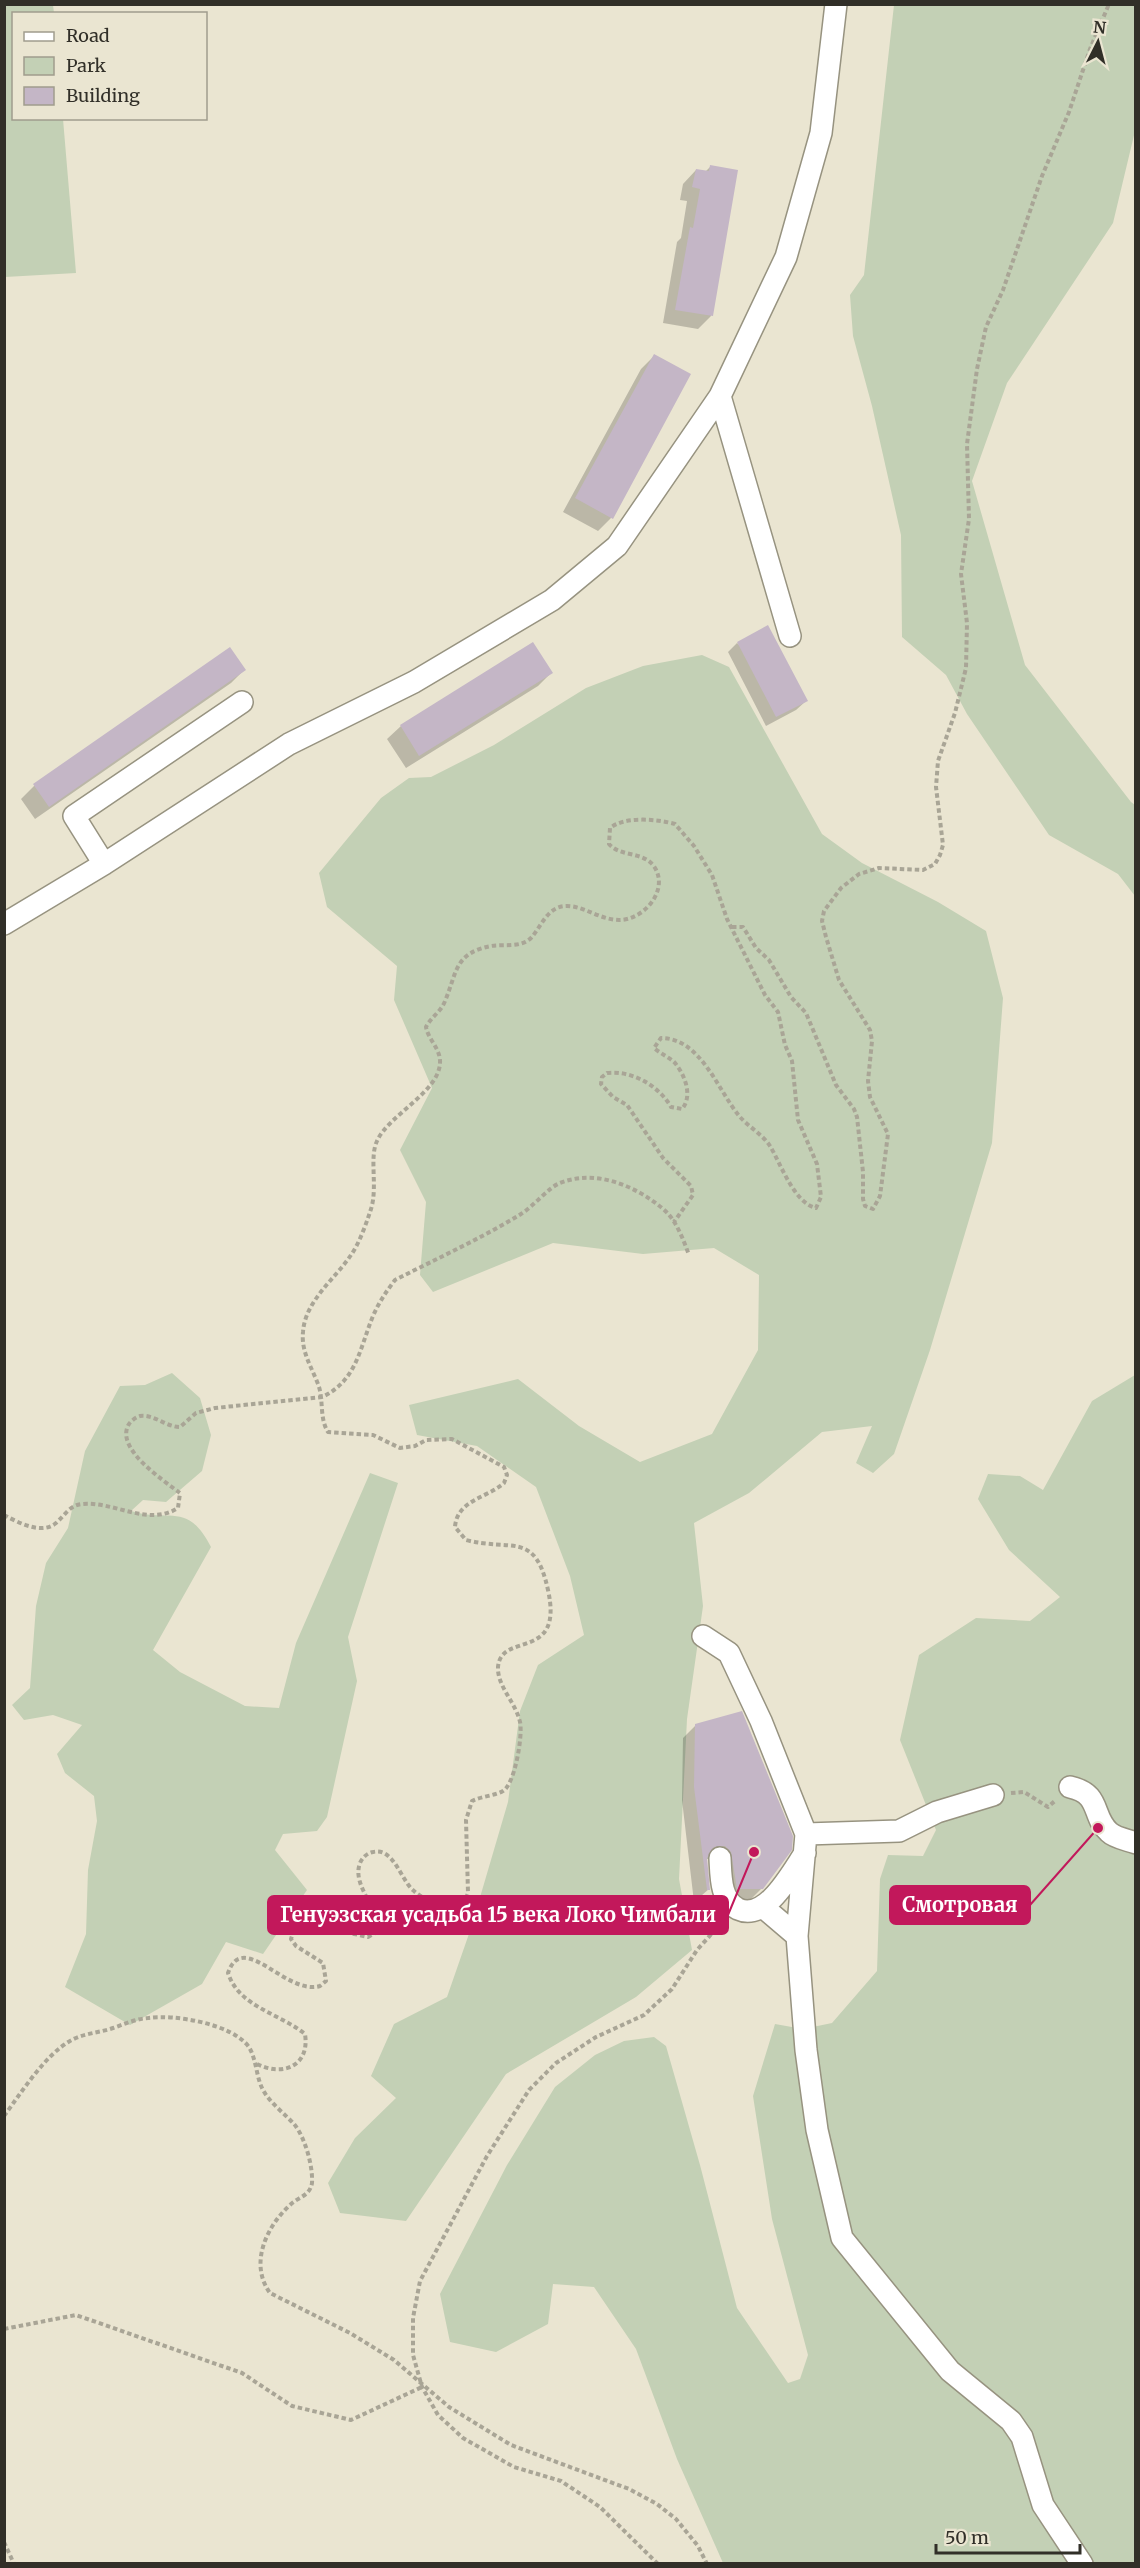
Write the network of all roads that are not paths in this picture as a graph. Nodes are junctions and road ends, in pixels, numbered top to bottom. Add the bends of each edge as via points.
1 (836, 4) edge
2 (720, 396) junction
3 (790, 636) dead end
4 (242, 702) dead end
5 (104, 864) junction
6 (4, 924) edge
7 (703, 1636) dead end
8 (1070, 1787) road end
9 (993, 1795) road end
10 (1136, 1843) edge
11 (806, 1844) junction
12 (720, 1858) dead end
13 (762, 1907) junction
14 (797, 1936) junction
15 (1082, 2564) edge

1 - 2 street via 821,133 786,257
2 - 3 street
2 - 5 street via 617,546 552,600 414,682 290,744
4 - 5 street via 74,816
5 - 6 street
7 - 11 street via 729,1653 761,1721
8 - 10 street via 1086,1793 1095,1803 1110,1833
9 - 11 street via 937,1812 899,1831
11 - 13 street via 776,1894
11 - 14 street
12 - 13 street via 721,1883 735,1907 744,1911
13 - 14 street
14 - 15 street via 809,2084 842,2238 950,2371 1011,2421 1025,2446 1043,2505

